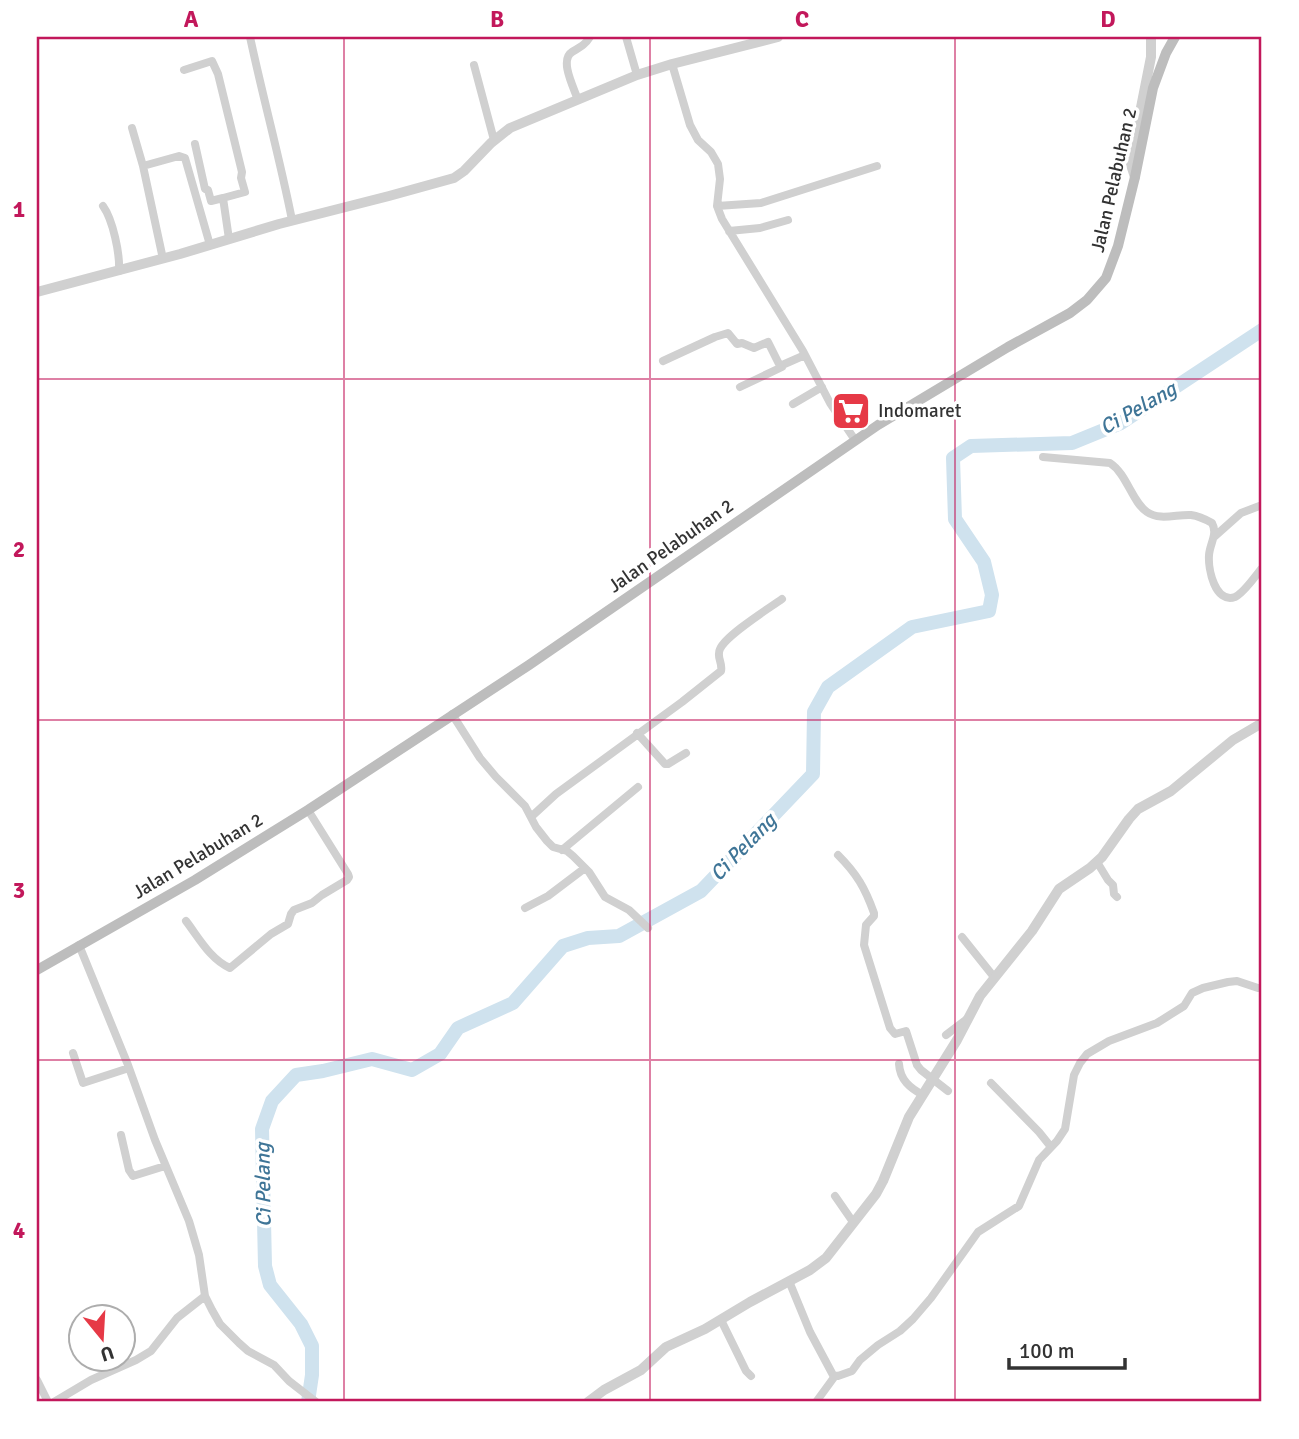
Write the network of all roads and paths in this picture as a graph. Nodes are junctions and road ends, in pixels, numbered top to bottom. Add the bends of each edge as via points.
1 (250, 37) edge
2 (590, 37) edge
3 (626, 37) edge
4 (778, 37) edge
5 (1151, 37) edge
6 (1175, 37) edge
7 (672, 64) junction
8 (474, 65) dead end
9 (184, 70) dead end
10 (637, 75) junction
11 (578, 100) junction
12 (132, 128) dead end
13 (494, 140) junction
14 (195, 144) dead end
15 (143, 166) junction
16 (877, 166) dead end
17 (1135, 177) junction
18 (223, 198) junction
19 (103, 206) dead end
20 (718, 206) junction
21 (292, 220) junction
22 (788, 220) dead end
23 (729, 231) junction
24 (229, 239) junction
25 (210, 245) junction
26 (163, 259) junction
27 (119, 271) junction
28 (37, 292) edge
29 (805, 355) junction
30 (663, 360) dead end
31 (782, 367) junction
32 (740, 387) dead end
33 (822, 387) junction
34 (793, 404) dead end
35 (855, 440) junction
36 (1043, 457) dead end
37 (1262, 505) edge
38 (1214, 537) junction
39 (1262, 568) edge
40 (782, 599) dead end
41 (452, 715) junction
42 (1262, 723) edge
43 (638, 733) junction
44 (686, 753) dead end
45 (638, 787) dead end
46 (308, 810) junction
47 (531, 817) junction
48 (562, 850) junction
49 (838, 855) dead end
50 (1097, 862) junction
51 (585, 868) junction
52 (1117, 897) dead end
53 (525, 908) dead end
54 (186, 921) dead end
55 (648, 928) dead end
56 (962, 937) dead end
57 (79, 945) junction
58 (37, 970) edge
59 (994, 977) junction
60 (1262, 988) edge
61 (969, 1017) junction
62 (946, 1035) dead end
63 (72, 1053) dead end
64 (899, 1065) dead end
65 (129, 1068) junction
66 (933, 1079) junction
67 (991, 1083) dead end
68 (948, 1091) dead end
69 (923, 1095) junction
70 (121, 1135) dead end
71 (1051, 1147) junction
72 (165, 1166) junction
73 (835, 1196) dead end
74 (853, 1222) junction
75 (789, 1281) junction
76 (205, 1296) junction
77 (721, 1320) junction
78 (751, 1376) dead end
79 (835, 1376) junction
80 (37, 1380) edge
81 (48, 1402) edge
82 (54, 1402) edge
83 (316, 1402) edge
84 (588, 1402) edge
85 (816, 1402) edge

1 - 21 street
2 - 11 street via 567,58
3 - 10 street
4 - 7 street
5 - 17 street via 1131,158
6 - 17 main road, Jalan Pelabuhan 2 via 1153,88
7 - 10 street
7 - 20 street via 690,125 718,164
8 - 13 street
9 - 18 street via 212,61 218,74 244,192
10 - 11 street
11 - 13 street via 510,128
12 - 15 street
13 - 21 street via 454,178
14 - 18 street via 211,201
15 - 25 street via 185,158
15 - 26 street
16 - 20 street via 761,203
17 - 35 main road, Jalan Pelabuhan 2 via 1110,270 1087,300
18 - 24 street
19 - 27 street via 120,260
20 - 23 street
21 - 24 street
22 - 23 street via 760,229
23 - 29 street
24 - 25 street
25 - 26 street
26 - 27 street
27 - 28 street
29 - 31 street
29 - 33 street
30 - 31 street via 728,333 737,344 754,348 768,342
31 - 32 street
33 - 34 street
33 - 35 street
35 - 41 main road, Jalan Pelabuhan 2
36 - 38 street via 1110,463 1146,512 1200,517 1214,525
37 - 38 street via 1241,513
38 - 39 street via 1210,567 1223,595 1239,595
40 - 43 street via 721,647 721,671
41 - 46 main road, Jalan Pelabuhan 2
41 - 47 street via 486,766
42 - 50 street via 1138,810
43 - 44 street via 665,764
43 - 47 street
45 - 48 street
46 - 54 street via 343,865 347,880 294,910 288,924 230,968 207,949
46 - 57 main road, Jalan Pelabuhan 2
47 - 48 street via 550,844
48 - 51 street
49 - 66 street via 865,889 874,913 866,925 863,945 890,1028 893,1034 906,1031 917,1065
50 - 52 street
50 - 59 street via 1059,889
51 - 53 street
51 - 55 street via 605,897
56 - 59 street
57 - 58 main road, Jalan Pelabuhan 2
57 - 65 street
59 - 61 street
60 - 71 street via 1237,981 1203,988 1157,1023 1093,1049 1077,1068 1065,1129
61 - 62 street
61 - 66 street
63 - 65 street via 83,1083
64 - 69 street via 908,1085
65 - 72 street
66 - 68 street
66 - 69 street
67 - 71 street
69 - 74 street via 880,1186
70 - 72 street via 133,1176
71 - 79 street via 1036,1166 1019,1206 975,1235 913,1319 852,1371
72 - 76 street via 197,1243
73 - 74 street
74 - 75 street via 822,1262
75 - 77 street
75 - 79 street
76 - 82 street via 177,1318 151,1351
76 - 83 street via 230,1335
77 - 78 street
77 - 84 street via 666,1347 641,1370
79 - 85 street
80 - 81 street

